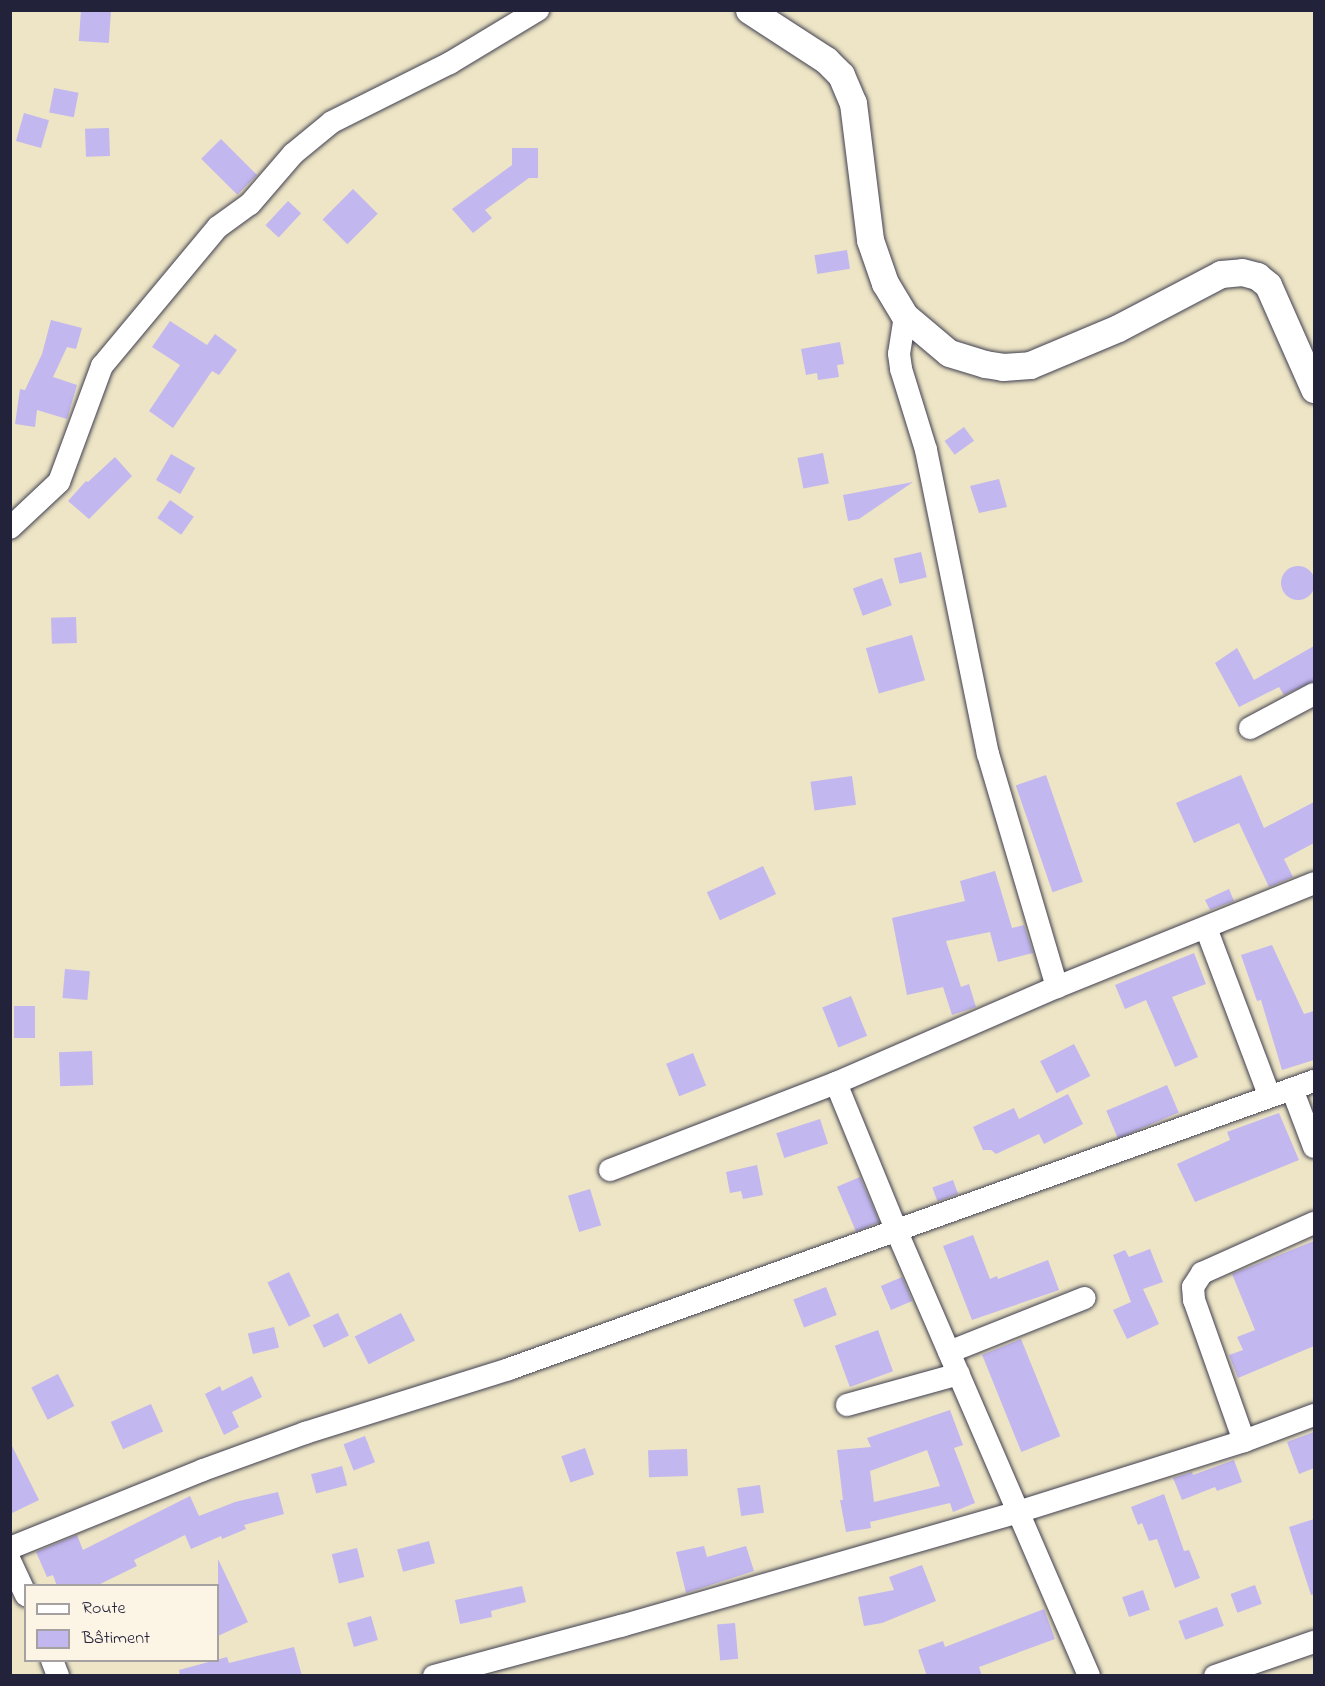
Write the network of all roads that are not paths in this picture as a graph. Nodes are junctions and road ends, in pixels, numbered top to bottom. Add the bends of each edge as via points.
1 (538, 10) edge
2 (749, 10) edge
3 (905, 316) junction
4 (1314, 389) edge
5 (10, 528) edge
6 (1314, 694) edge
7 (1250, 728) dead end
8 (1314, 883) edge
9 (1206, 928) junction
10 (1057, 987) junction
11 (1314, 1081) edge
12 (836, 1083) junction
13 (1292, 1089) junction
14 (1269, 1095) junction
15 (1314, 1147) edge
16 (610, 1170) dead end
17 (1314, 1223) edge
18 (897, 1232) junction
19 (1085, 1298) dead end
20 (949, 1352) junction
21 (959, 1374) junction
22 (847, 1405) dead end
23 (1314, 1415) edge
24 (1244, 1441) junction
25 (1018, 1512) junction
26 (10, 1548) edge
27 (10, 1561) edge
28 (24, 1591) edge
29 (1314, 1642) edge
30 (434, 1676) edge
31 (1089, 1676) edge
32 (1215, 1676) edge

1 - 5 street via 450,63 332,122 293,154 250,204 218,227 102,366 59,482
2 - 3 street via 826,60 841,75 853,103 870,240 885,284
3 - 4 street via 949,353 966,360 1003,367 1030,365 1118,328 1221,274 1242,272 1257,276 1268,285
3 - 10 street via 899,354 901,369 926,450 991,764
6 - 7 street
8 - 9 street
9 - 10 street
9 - 14 street
10 - 12 street
11 - 13 street
12 - 16 street
12 - 18 street
13 - 14 street
13 - 15 street
14 - 18 street
17 - 24 street via 1202,1273 1193,1287 1194,1300
18 - 20 street
18 - 26 street via 509,1369 398,1402 203,1470
19 - 20 street
20 - 21 street
21 - 22 street
21 - 25 street
23 - 24 street
24 - 25 street
25 - 30 street
25 - 31 street
27 - 28 street
29 - 32 street

